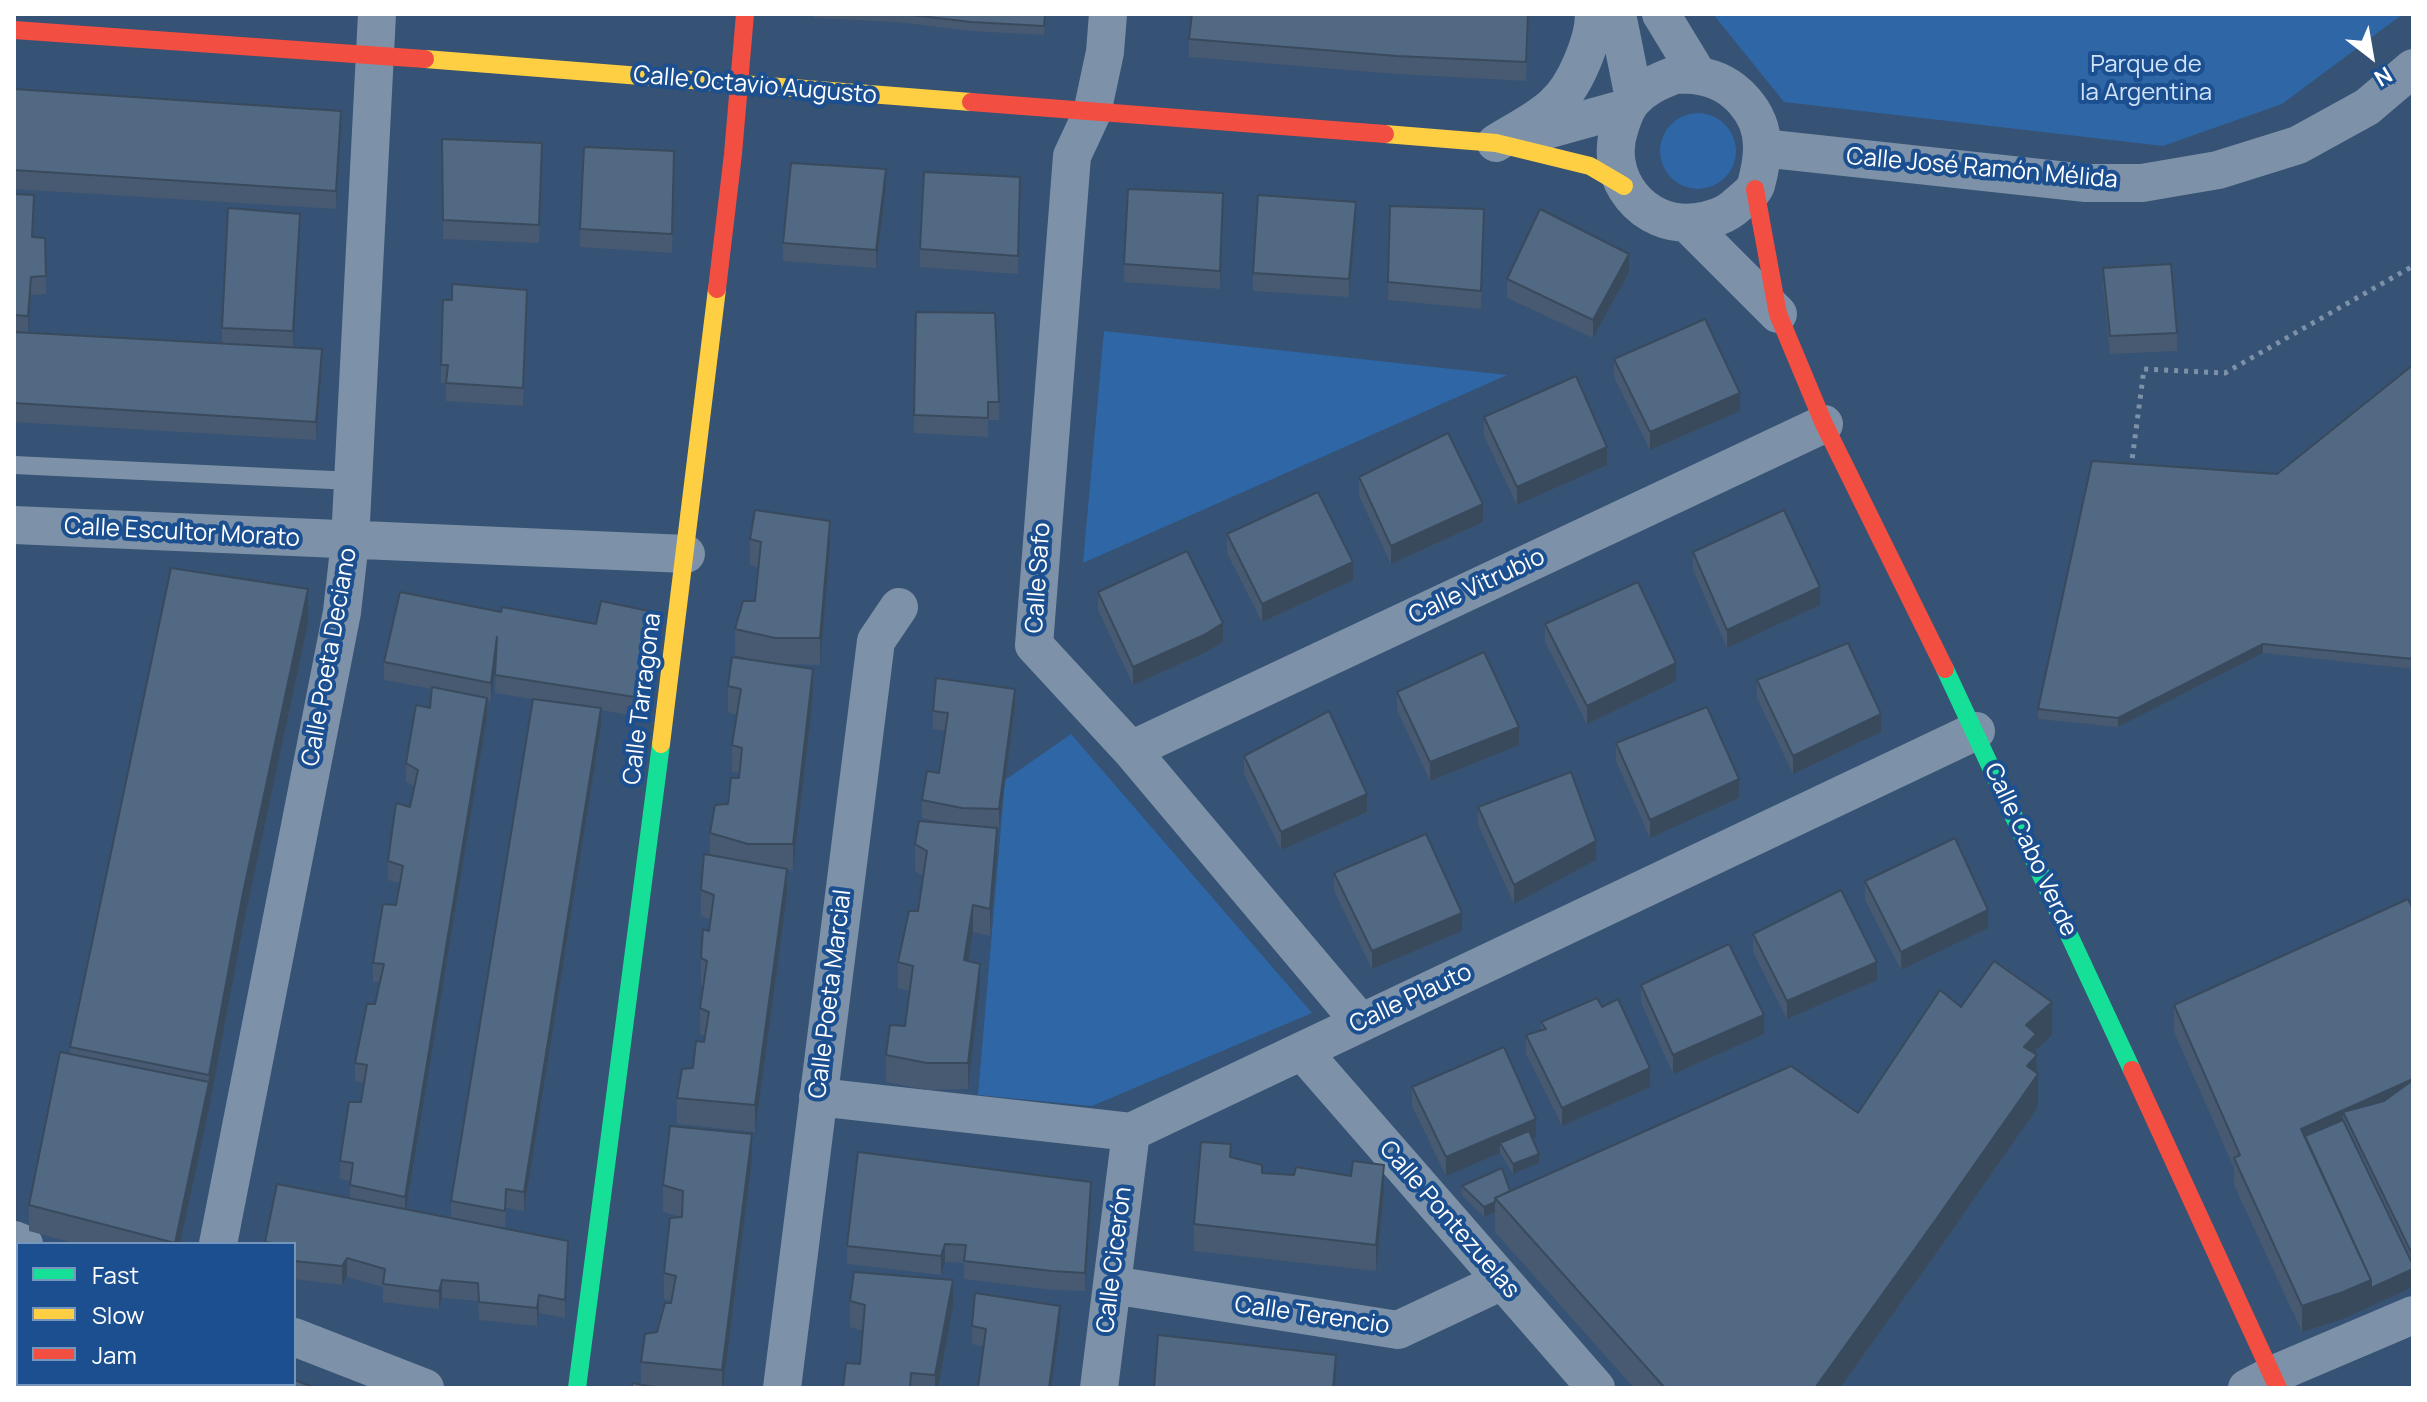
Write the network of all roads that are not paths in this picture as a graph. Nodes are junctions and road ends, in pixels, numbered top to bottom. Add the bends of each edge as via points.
1 (377, 14) edge
2 (745, 14) edge
3 (1108, 14) edge
4 (1594, 14) edge
5 (1617, 14) edge
6 (1661, 14) edge
7 (14, 30) edge
8 (374, 55) junction
9 (2413, 68) edge
10 (1698, 75) junction
11 (740, 84) junction
12 (1630, 103) junction
13 (1092, 113) junction
14 (1496, 143) junction
15 (1762, 148) junction
16 (1624, 186) junction
17 (1755, 189) junction
18 (1687, 223) junction
19 (1778, 314) junction
20 (1824, 424) junction
21 (14, 465) edge
22 (353, 481) junction
23 (14, 525) edge
24 (350, 541) junction
25 (686, 554) junction
26 (899, 607) dead end
27 (1976, 731) junction
28 (1131, 750) junction
29 (1361, 1023) junction
30 (1302, 1051) junction
31 (818, 1097) junction
32 (1131, 1132) junction
33 (218, 1242) edge
34 (1502, 1281) junction
35 (1112, 1285) junction
36 (2413, 1315) edge
37 (296, 1338) edge
38 (2266, 1384) edge
39 (425, 1388) edge
40 (577, 1388) edge
41 (782, 1388) edge
42 (1099, 1388) edge
43 (1596, 1388) edge

1 - 8 street, Calle Poeta Deciano
2 - 11 street, Calle Tarragona
3 - 13 street, Calle Safo
4 - 14 street via 1594,30 1575,76 1556,104
5 - 12 street
6 - 10 street
7 - 8 street, Calle Octavio Augusto
8 - 11 street, Calle Octavio Augusto
8 - 22 street, Calle Poeta Deciano
9 - 15 street, Calle José Ramón Mélida via 2367,107 2298,145 2218,170 2142,183 2086,183
10 - 12 street via 1675,75 1653,84
10 - 15 street via 1719,81 1750,108
11 - 13 street, Calle Octavio Augusto
11 - 25 street, Calle Tarragona
12 - 14 street, Calle Octavio Augusto
12 - 16 street via 1614,142 1615,165
13 - 14 street, Calle Octavio Augusto
13 - 28 street, Calle Safo via 1072,156 1034,645
14 - 16 street, Calle Octavio Augusto via 1590,166
15 - 17 street
16 - 18 street via 1640,205 1662,218
17 - 18 street via 1729,212
17 - 19 street, Calle Cabo Verde
18 - 19 street, Calle Cabo Verde
19 - 20 street, Calle Cabo Verde
20 - 27 street, Calle Cabo Verde
20 - 28 street, Calle Vitrubio
21 - 22 lane
22 - 24 street, Calle Poeta Deciano
23 - 24 street, Calle Escultor Morato
24 - 25 street, Calle Escultor Morato
24 - 33 street, Calle Poeta Deciano via 342,612
25 - 40 street, Calle Tarragona
26 - 31 street, Calle Poeta Marcial via 876,641
27 - 29 street, Calle Plauto
27 - 38 street, Calle Cabo Verde
28 - 29 street, Calle Safo
29 - 30 street, Calle Plauto
30 - 32 street, Calle Plauto
30 - 34 street, Calle Pontezuelas
31 - 32 street
31 - 41 street, Calle Poeta Marcial
32 - 35 street, Calle Cicerón
34 - 35 street, Calle Terencio via 1398,1330
34 - 43 street, Calle Pontezuelas
35 - 42 street, Calle Cicerón
36 - 38 street
37 - 39 street

